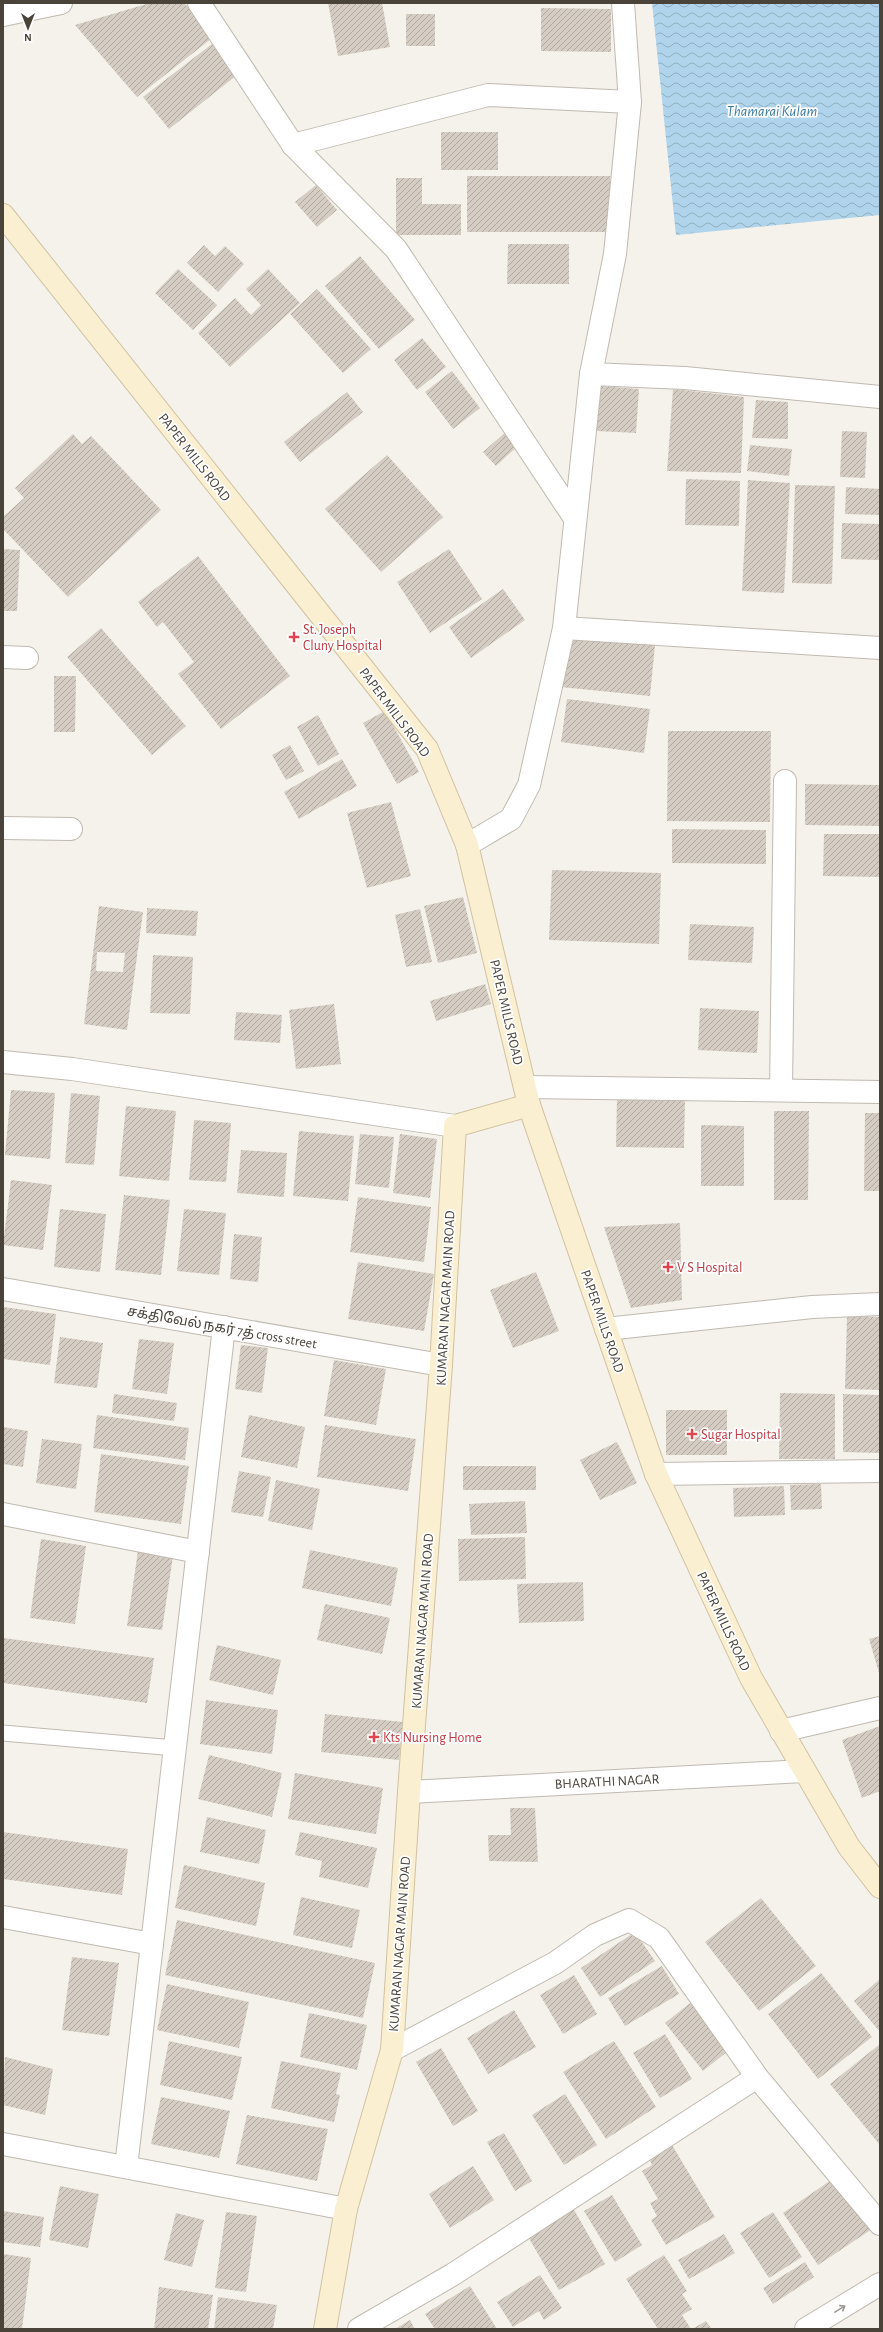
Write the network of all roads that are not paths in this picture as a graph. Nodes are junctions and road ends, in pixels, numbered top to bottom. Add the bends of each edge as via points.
1 (61, 3) edge
2 (199, 3) edge
3 (622, 3) edge
4 (3, 15) edge
5 (630, 102) junction
6 (293, 145) junction
7 (3, 215) edge
8 (591, 374) junction
9 (880, 397) edge
10 (574, 517) junction
11 (564, 628) junction
12 (880, 648) edge
13 (3, 657) edge
14 (27, 658) dead end
15 (785, 781) dead end
16 (3, 828) edge
17 (71, 829) dead end
18 (467, 845) junction
19 (3, 1062) edge
20 (781, 1090) junction
21 (880, 1092) edge
22 (527, 1096) junction
23 (455, 1126) junction
24 (3, 1289) edge
25 (880, 1304) edge
26 (224, 1327) junction
27 (606, 1329) junction
28 (442, 1365) junction
29 (880, 1471) edge
30 (656, 1474) junction
31 (3, 1514) edge
32 (198, 1552) junction
33 (880, 1708) edge
34 (781, 1731) junction
35 (3, 1733) edge
36 (175, 1748) junction
37 (804, 1771) junction
38 (409, 1792) junction
39 (880, 1887) edge
40 (3, 1917) edge
41 (152, 1944) junction
42 (392, 2050) junction
43 (757, 2077) junction
44 (3, 2144) edge
45 (126, 2168) junction
46 (346, 2209) junction
47 (880, 2224) edge
48 (880, 2284) edge
49 (325, 2329) edge
50 (359, 2329) edge
51 (806, 2329) edge

1 - 4 street
2 - 6 street
3 - 5 street
5 - 6 street via 488,95
5 - 8 street via 615,254
6 - 10 street via 396,249
7 - 18 main road, PAPER MILLS ROAD via 427,749
8 - 9 street via 685,378
8 - 10 street
10 - 11 street
11 - 12 street
11 - 18 street via 529,785 511,819
13 - 14 street
15 - 20 street
16 - 17 street
18 - 22 main road, PAPER MILLS ROAD
19 - 23 street via 72,1069
20 - 21 street
20 - 22 street
22 - 23 main road
22 - 27 main road, PAPER MILLS ROAD
23 - 28 main road, KUMARAN NAGAR MAIN ROAD
24 - 26 street, சக்திவேல் நகர் 7த் cross street
25 - 27 street via 812,1306
26 - 28 street, சக்திவேல் நகர் 7த் cross street
26 - 32 street
27 - 30 main road, PAPER MILLS ROAD
28 - 38 main road, KUMARAN NAGAR MAIN ROAD
29 - 30 street
30 - 34 main road, PAPER MILLS ROAD via 750,1678
31 - 32 street
32 - 36 street
33 - 34 street
34 - 37 main road, PAPER MILLS ROAD
35 - 36 lane
36 - 41 street
37 - 38 street, BHARATHI NAGAR
37 - 39 main road, PAPER MILLS ROAD via 849,1847
38 - 42 main road, KUMARAN NAGAR MAIN ROAD
40 - 41 street
41 - 45 street
42 - 43 street via 555,1962 595,1935 629,1920 659,1938
42 - 46 main road, KUMARAN NAGAR MAIN ROAD
43 - 47 street
43 - 50 street via 452,2275
44 - 45 street
45 - 46 street
46 - 49 main road, KUMARAN NAGAR MAIN ROAD
51 -> 48 street

